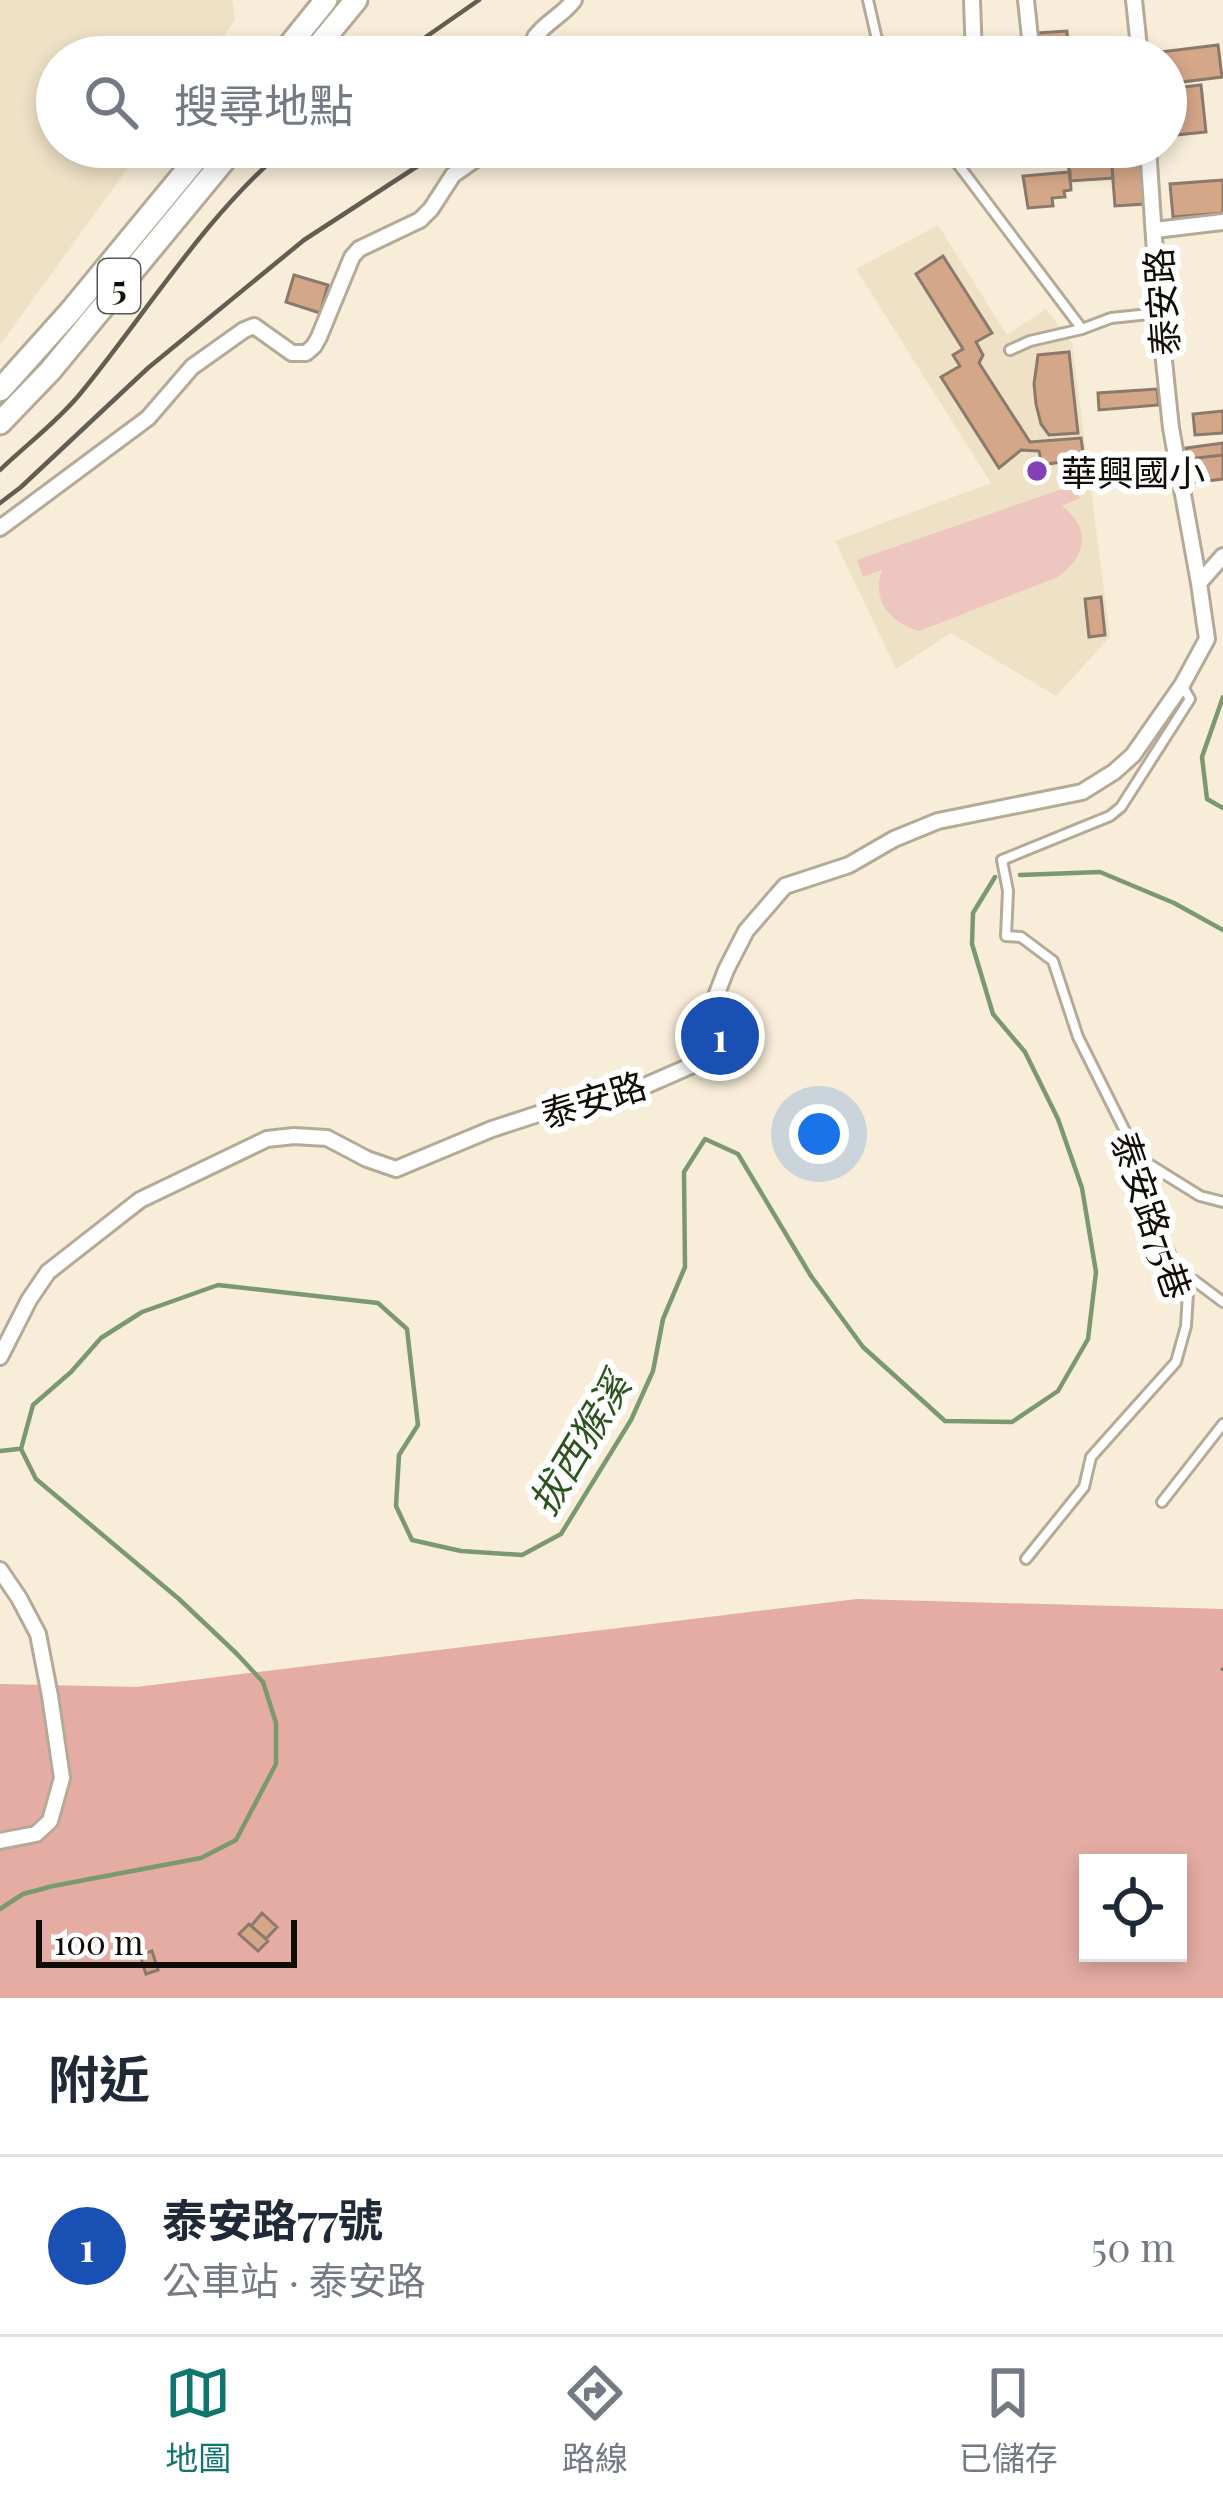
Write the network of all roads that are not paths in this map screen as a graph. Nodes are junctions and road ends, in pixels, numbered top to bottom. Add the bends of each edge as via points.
1 (574, 0) edge
2 (868, 0) edge
3 (972, 0) edge
4 (1026, 0) edge
5 (1134, 0) edge
6 (338, 4) edge
7 (303, 36) edge
8 (321, 36) edge
9 (536, 36) edge
10 (876, 36) edge
11 (973, 36) edge
12 (1030, 36) edge
13 (1137, 36) edge
14 (189, 168) edge
15 (218, 168) edge
16 (463, 168) edge
17 (961, 168) edge
18 (1150, 168) edge
19 (1223, 222) edge
20 (1155, 230) junction
21 (1159, 314) junction
22 (1082, 329) junction
23 (1010, 350) dead end
24 (0, 390) edge
25 (0, 423) edge
26 (0, 528) edge
27 (1223, 556) edge
28 (1199, 583) junction
29 (1207, 639) junction
30 (1223, 644) edge
31 (1182, 685) junction
32 (1002, 860) joint
33 (1138, 1157) junction
34 (1223, 1202) edge
35 (1195, 1281) dead end
36 (1223, 1302) edge
37 (0, 1357) edge
38 (1223, 1424) edge
39 (1162, 1502) dead end
40 (1026, 1559) dead end
41 (0, 1570) edge
42 (0, 1841) edge

1 - 9 street
2 - 10 lane
3 - 11 street
4 - 12 street
5 - 13 street
6 - 7 main road
6 - 8 main road
14 - 24 main road, 5
15 - 25 main road, 5
16 - 26 street via 420,220 352,257 306,353 254,326 244,330 192,367 148,418
17 - 22 lane
18 - 20 street
19 - 20 street, 泰安路
20 - 21 street, 泰安路
21 - 22 lane
21 - 28 street, 泰安路
22 - 23 lane
27 - 28 street
28 - 29 street, 泰安路
29 - 30 street
29 - 31 street, 泰安路
31 - 32 lane, 泰安路 via 1190,698 1121,807
31 - 37 street, 泰安路 via 1133,754 1082,792 938,821 849,866 785,886 746,931 726,970 695,1064 615,1099 525,1118 396,1169 327,1138 268,1139 140,1200 48,1272
32 - 33 lane, 泰安路75巷 via 1006,936 1053,961 1078,1036
33 - 34 lane
33 - 40 lane, 泰安路75巷 via 1150,1210 1188,1293 1176,1362 1091,1457 1084,1487
35 - 36 lane
38 - 39 lane
41 - 42 street via 38,1634 62,1778 50,1821 35,1834

